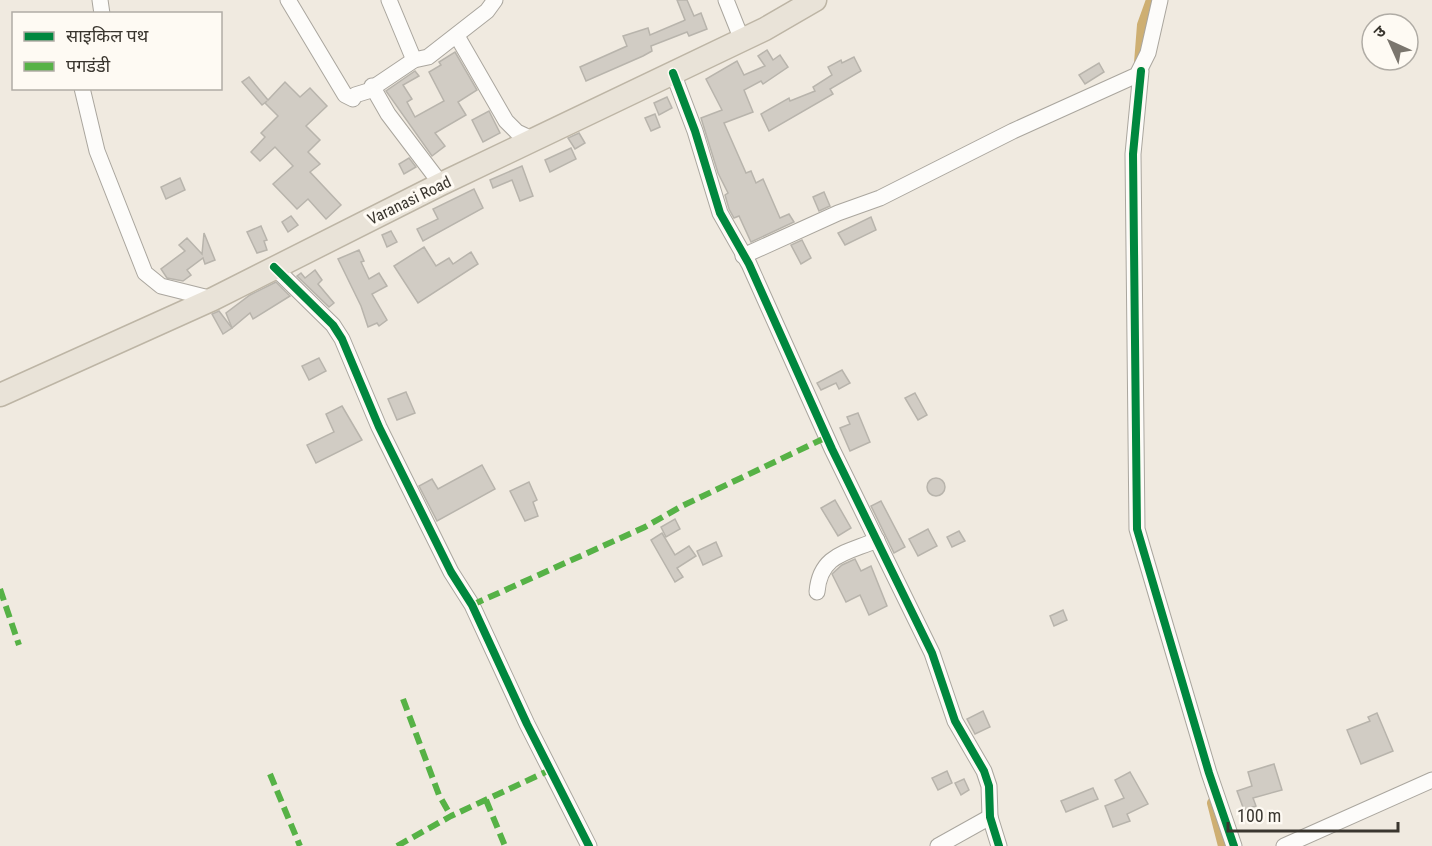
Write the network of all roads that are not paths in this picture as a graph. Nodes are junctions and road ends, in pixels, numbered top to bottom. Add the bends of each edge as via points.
1 (288, 0) edge
2 (389, 0) edge
3 (495, 0) edge
4 (726, 0) edge
5 (816, 0) edge
6 (1160, 0) edge
7 (457, 36) junction
8 (742, 40) junction
9 (414, 60) junction
10 (1141, 71) junction
11 (673, 73) junction
12 (372, 86) junction
13 (82, 90) edge
14 (534, 140) junction
15 (441, 184) junction
16 (743, 256) junction
17 (274, 267) junction
18 (213, 299) junction
19 (0, 395) edge
20 (877, 540) junction
21 (817, 592) dead end
22 (1432, 780) edge
23 (990, 817) junction
24 (589, 846) edge
25 (938, 846) edge
26 (999, 846) edge
27 (1234, 846) edge
28 (1284, 846) edge

1 - 12 street via 345,95 353,99
2 - 9 street
3 - 7 street
4 - 8 street
5 - 8 highway, Varanasi Road
6 - 10 street
7 - 9 street via 428,57
7 - 14 street via 506,121
8 - 11 highway, Varanasi Road
9 - 12 street
10 - 16 street via 880,198
10 - 27 street via 1133,154 1137,529
11 - 14 highway, Varanasi Road
11 - 16 street via 714,198
12 - 15 street via 388,114
13 - 18 street via 97,151 145,273 161,286
14 - 15 highway, Varanasi Road
15 - 17 highway, Varanasi Road
16 - 20 street
17 - 18 highway, Varanasi Road
17 - 24 street via 333,325 342,339 379,427 451,572 472,605
18 - 19 highway, Varanasi Road
20 - 21 street via 828,563 820,573
20 - 23 street via 932,653 955,720 987,778
22 - 28 street
23 - 25 street
23 - 26 street

